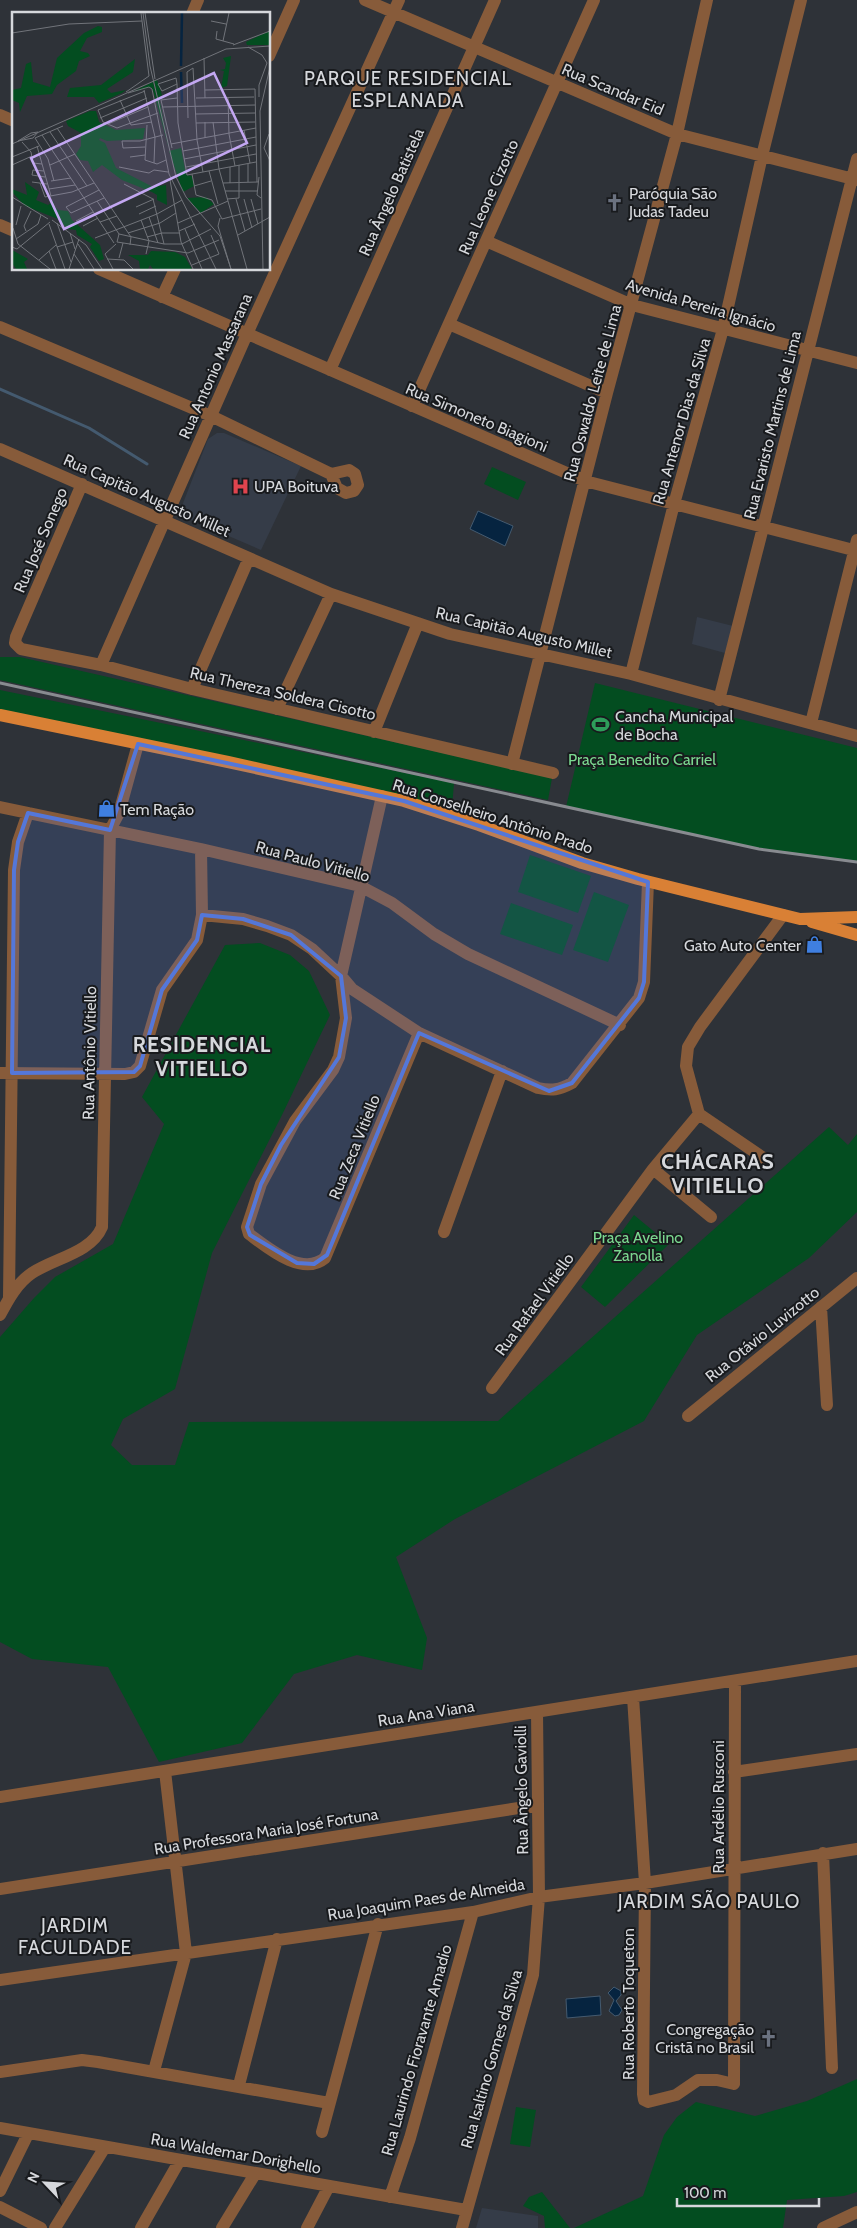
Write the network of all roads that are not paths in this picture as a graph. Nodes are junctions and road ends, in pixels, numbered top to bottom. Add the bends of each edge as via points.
1 (198, 0) edge
2 (294, 0) edge
3 (365, 0) edge
4 (399, 0) edge
5 (494, 0) edge
6 (594, 0) edge
7 (707, 0) edge
8 (801, 0) edge
9 (193, 12) edge
10 (394, 12) junction
11 (474, 47) junction
12 (270, 54) edge
13 (556, 83) junction
14 (0, 115) edge
15 (12, 120) edge
16 (677, 134) junction
17 (762, 156) junction
18 (857, 159) edge
19 (854, 180) edge
20 (0, 225) edge
21 (12, 230) edge
22 (486, 240) junction
23 (101, 270) edge
24 (175, 270) edge
25 (162, 297) junction
26 (632, 304) junction
27 (449, 324) junction
28 (0, 327) edge
29 (723, 330) junction
30 (247, 334) junction
31 (808, 351) junction
32 (857, 363) edge
33 (330, 370) junction
34 (607, 393) junction
35 (412, 406) junction
36 (211, 416) junction
37 (0, 448) edge
38 (331, 474) dead end
39 (585, 481) junction
40 (82, 484) junction
41 (674, 504) junction
42 (164, 521) junction
43 (763, 527) junction
44 (856, 547) edge
45 (249, 558) junction
46 (331, 594) junction
47 (418, 623) junction
48 (16, 637) joint
49 (541, 653) junction
50 (101, 665) junction
51 (631, 674) junction
52 (192, 688) junction
53 (719, 700) junction
54 (278, 709) junction
55 (0, 715) edge
56 (811, 723) junction
57 (374, 732) junction
58 (857, 736) edge
59 (138, 744) junction
60 (512, 764) junction
61 (553, 773) dead end
62 (382, 796) junction
63 (0, 807) edge
64 (28, 813) junction
65 (110, 830) junction
66 (201, 849) junction
67 (648, 882) junction
68 (360, 886) junction
69 (784, 915) junction
70 (202, 916) junction
71 (857, 917) edge
72 (800, 919) junction
73 (857, 923) edge
74 (857, 928) edge
75 (857, 935) edge
76 (341, 976) junction
77 (620, 1024) junction
78 (419, 1033) junction
79 (502, 1071) junction
80 (6, 1073) edge
81 (104, 1073) junction
82 (699, 1114) junction
83 (765, 1159) dead end
84 (654, 1169) junction
85 (711, 1217) dead end
86 (444, 1232) dead end
87 (857, 1278) edge
88 (9, 1297) junction
89 (821, 1307) junction
90 (0, 1316) edge
91 (492, 1388) dead end
92 (827, 1405) dead end
93 (688, 1416) dead end
94 (857, 1661) edge
95 (735, 1681) junction
96 (633, 1697) junction
97 (537, 1712) junction
98 (857, 1754) edge
99 (165, 1771) junction
100 (734, 1772) junction
101 (0, 1797) edge
102 (538, 1805) junction
103 (857, 1849) edge
104 (823, 1854) junction
105 (176, 1862) junction
106 (734, 1869) junction
107 (645, 1883) junction
108 (0, 1889) edge
109 (539, 1897) junction
110 (473, 1912) junction
111 (378, 1924) junction
112 (277, 1939) junction
113 (186, 1953) junction
114 (0, 1980) edge
115 (832, 2068) dead end
116 (154, 2071) junction
117 (0, 2072) edge
118 (239, 2086) junction
119 (646, 2102) joint
120 (329, 2103) junction
121 (0, 2128) edge
122 (322, 2132) dead end
123 (28, 2134) junction
124 (105, 2147) junction
125 (180, 2160) junction
126 (255, 2174) junction
127 (329, 2186) junction
128 (0, 2191) edge
129 (390, 2197) junction
130 (0, 2207) edge
131 (466, 2210) junction
132 (857, 2212) edge
133 (41, 2228) edge
134 (55, 2228) edge
135 (141, 2228) edge
136 (222, 2228) edge
137 (307, 2228) edge
138 (462, 2228) edge
139 (823, 2228) edge

1 - 9 street
2 - 12 street
3 - 10 street, Rua Scandar Eid
4 - 10 street, Rua Antonio Massarana
5 - 11 street, Rua Ângelo Batistela
6 - 13 street, Rua Leone Cizotto
7 - 16 street, Rua Oswaldo Leite de Lima
8 - 17 street, Rua Antenor Dias da Silva
10 - 11 street, Rua Scandar Eid
10 - 30 street, Rua Antonio Massarana
11 - 13 street, Rua Scandar Eid
11 - 33 street, Rua Ângelo Batistela
13 - 16 street, Rua Scandar Eid
13 - 22 street, Rua Leone Cizotto
14 - 15 street
16 - 17 street, Rua Scandar Eid
16 - 26 street, Rua Oswaldo Leite de Lima
17 - 19 street, Rua Scandar Eid
17 - 29 street, Rua Antenor Dias da Silva
18 - 19 street, Rua Evaristo Martins de Lima
19 - 31 street, Rua Evaristo Martins de Lima
20 - 21 street
22 - 26 street, Avenida Pereira Ignácio
22 - 27 street, Rua Leone Cizotto
23 - 25 street, Rua Simoneto Biagioni
24 - 25 street
25 - 30 street, Rua Simoneto Biagioni
26 - 29 street, Avenida Pereira Ignácio
26 - 34 street, Rua Oswaldo Leite de Lima
27 - 34 street
27 - 35 street, Rua Leone Cizotto
28 - 36 street
29 - 31 street, Avenida Pereira Ignácio
29 - 41 street, Rua Antenor Dias da Silva
30 - 33 street, Rua Simoneto Biagioni
30 - 36 street, Rua Antonio Massarana
31 - 32 street, Avenida Pereira Ignácio
31 - 43 street, Rua Evaristo Martins de Lima
33 - 35 street, Rua Simoneto Biagioni
34 - 39 street, Rua Oswaldo Leite de Lima
35 - 39 street, Rua Simoneto Biagioni
36 - 38 street
36 - 42 street, Rua Antonio Massarana
37 - 40 street, Rua Capitão Augusto Millet
39 - 41 street, Rua Simoneto Biagioni
39 - 49 street, Rua Oswaldo Leite de Lima
40 - 42 street, Rua Capitão Augusto Millet
40 - 48 street, Rua José Sonego
41 - 43 street, Rua Simoneto Biagioni
41 - 51 street, Rua Antenor Dias da Silva
42 - 45 street, Rua Capitão Augusto Millet
42 - 50 street, Rua Antonio Massarana
43 - 44 street, Rua Simoneto Biagioni
43 - 53 street, Rua Evaristo Martins de Lima
44 - 56 street
45 - 46 street, Rua Capitão Augusto Millet
45 - 52 street
46 - 47 street, Rua Capitão Augusto Millet
46 - 54 street
47 - 49 street, Rua Capitão Augusto Millet via 450,634
47 - 57 street
48 - 50 street, Rua Thereza Soldera Cisotto via 16,643 23,651
49 - 51 street, Rua Capitão Augusto Millet
49 - 60 street, Rua Oswaldo Leite de Lima
50 - 52 street, Rua Thereza Soldera Cisotto
51 - 53 street, Rua Capitão Augusto Millet
52 - 54 street, Rua Thereza Soldera Cisotto
53 - 56 street, Rua Capitão Augusto Millet
54 - 57 street, Rua Thereza Soldera Cisotto
55 - 59 main road, Rua Conselheiro Antônio Prado
56 - 58 street, Rua Capitão Augusto Millet
57 - 60 street, Rua Thereza Soldera Cisotto
59 - 62 main road, Rua Conselheiro Antônio Prado
59 - 65 street, Rua Antônio Vitiello via 119,813
60 - 61 street, Rua Thereza Soldera Cisotto
62 - 67 main road, Rua Conselheiro Antônio Prado
62 - 68 street
63 - 64 street, Rua Paulo Vitiello
64 - 65 street, Rua Paulo Vitiello
64 - 80 street via 18,842 14,870
65 - 66 street, Rua Paulo Vitiello
65 - 81 street, Rua Antônio Vitiello
66 - 68 street, Rua Paulo Vitiello
66 - 70 street
67 - 69 main road, Rua Conselheiro Antônio Prado
67 - 77 street via 644,982 639,998
68 - 76 street
68 - 77 street, Rua Paulo Vitiello via 392,903 468,954
69 - 72 main road, Rua Conselheiro Antônio Prado
69 - 82 street via 688,1047 686,1066
70 - 76 street via 243,919 291,936 312,949
70 - 81 street via 198,940 162,990 140,1066 134,1072
71 - 72 main road, Rua Conselheiro Antônio Prado
72 - 75 main road
73 - 74 main road
76 - 78 street via 352,989
76 - 78 street, Rua Zeca Vitiello via 346,1018 339,1057 295,1121 261,1184 247,1227 250,1236 292,1261 311,1264 327,1255
77 - 79 street via 572,1083 559,1090 538,1088
78 - 79 street
79 - 86 street
80 - 81 street
80 - 88 street
81 - 88 street, Rua Antônio Vitiello via 102,1227 90,1244 31,1273
82 - 83 street
82 - 84 street, Rua Rafael Vitiello
84 - 85 street
84 - 91 street, Rua Rafael Vitiello
87 - 89 street, Rua Otávio Luvizotto
88 - 90 street, Rua Antônio Vitiello
89 - 92 street
89 - 93 street, Rua Otávio Luvizotto
94 - 95 street, Rua Ana Viana
95 - 96 street, Rua Ana Viana
95 - 100 street, Rua Ardélio Rusconi
96 - 97 street, Rua Ana Viana
96 - 107 street, Rua Roberto Toqueton
97 - 99 street, Rua Ana Viana
97 - 102 street, Rua Ângelo Gaviolli
98 - 100 street
99 - 101 street, Rua Ana Viana
99 - 105 street
100 - 106 street, Rua Ardélio Rusconi
102 - 105 street, Rua Professora Maria José Fortuna
102 - 109 street, Rua Ângelo Gaviolli
103 - 104 street, Rua Joaquim Paes de Almeida
104 - 106 street, Rua Joaquim Paes de Almeida
104 - 115 street
105 - 108 street, Rua Professora Maria José Fortuna
105 - 113 street
106 - 107 street, Rua Joaquim Paes de Almeida
106 - 119 street, Rua Ardélio Rusconi via 734,2084 698,2080 676,2095
107 - 109 street, Rua Joaquim Paes de Almeida
107 - 119 street, Rua Roberto Toqueton via 643,2098
109 - 110 street, Rua Joaquim Paes de Almeida
109 - 131 street, Rua Isaltino Gomes da Silva via 533,1975
110 - 111 street, Rua Joaquim Paes de Almeida
110 - 129 street, Rua Laurindo Fioravante Amadio via 410,2138
111 - 112 street, Rua Joaquim Paes de Almeida
111 - 120 street
112 - 113 street, Rua Joaquim Paes de Almeida
112 - 118 street
113 - 114 street, Rua Joaquim Paes de Almeida
113 - 116 street
116 - 117 street via 82,2060
116 - 118 street
118 - 120 street
120 - 122 street
121 - 123 street, Rua Waldemar Dorighello
123 - 124 street, Rua Waldemar Dorighello
123 - 128 street
124 - 125 street, Rua Waldemar Dorighello
124 - 134 street
125 - 126 street, Rua Waldemar Dorighello
125 - 135 street
126 - 127 street, Rua Waldemar Dorighello
126 - 136 street
127 - 129 street, Rua Waldemar Dorighello
127 - 137 street
129 - 131 street, Rua Waldemar Dorighello
130 - 133 street
131 - 138 street, Rua Isaltino Gomes da Silva
132 - 139 street

